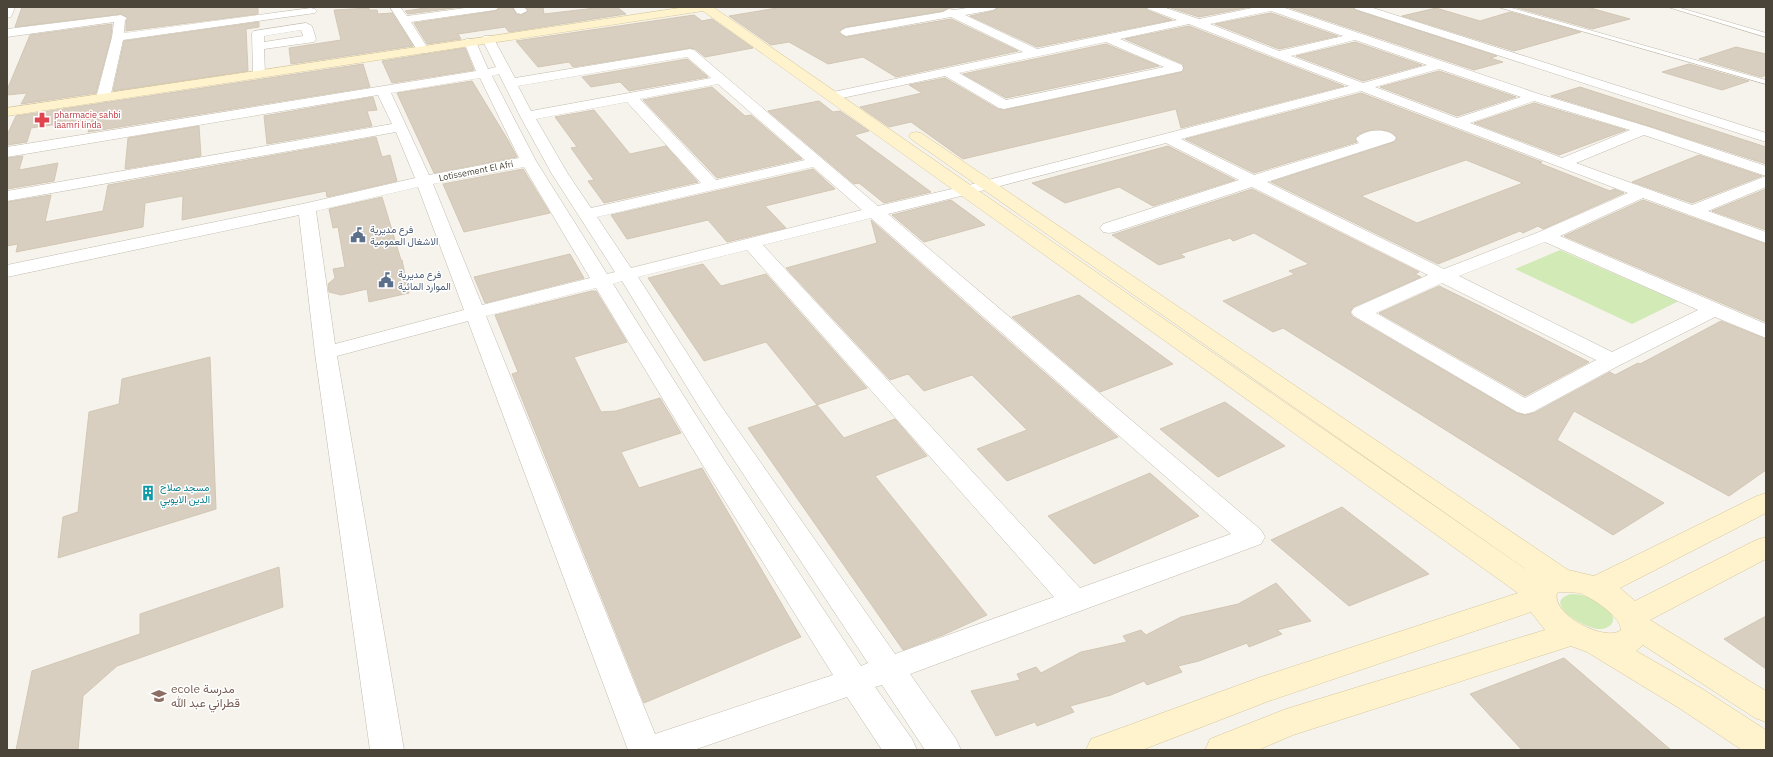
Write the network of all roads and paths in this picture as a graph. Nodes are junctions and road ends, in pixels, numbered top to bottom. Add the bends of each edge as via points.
1 (10, 7) edge
2 (395, 7) edge
3 (491, 7) edge
4 (706, 7) edge
5 (721, 7) edge
6 (937, 7) edge
7 (993, 7) edge
8 (1152, 7) edge
9 (1272, 7) edge
10 (1359, 7) edge
11 (1501, 7) edge
12 (1671, 7) edge
13 (311, 11) dead end
14 (121, 13) edge
15 (952, 14) junction
16 (7, 15) edge
17 (404, 20) junction
18 (1194, 22) junction
19 (846, 32) dead end
20 (7, 33) edge
21 (1766, 35) edge
22 (1356, 36) junction
23 (118, 37) junction
24 (1108, 38) junction
25 (479, 41) junction
26 (259, 46) dead end
27 (423, 50) junction
28 (1035, 53) junction
29 (1278, 55) junction
30 (1439, 65) junction
31 (946, 71) junction
32 (259, 74) junction
33 (499, 76) junction
34 (721, 80) junction
35 (1766, 82) edge
36 (1362, 87) junction
37 (383, 90) junction
38 (852, 92) junction
39 (833, 96) junction
40 (630, 97) junction
41 (1534, 97) junction
42 (103, 98) junction
43 (7, 112) edge
44 (527, 116) junction
45 (1456, 123) junction
46 (401, 127) junction
47 (1644, 130) junction
48 (1166, 137) junction
49 (1766, 138) edge
50 (1363, 139) dead end
51 (7, 152) edge
52 (528, 161) junction
53 (816, 162) junction
54 (1562, 163) junction
55 (1766, 171) edge
56 (424, 181) junction
57 (1253, 181) junction
58 (1766, 181) edge
59 (712, 185) junction
60 (987, 185) junction
61 (967, 190) junction
62 (1643, 192) junction
63 (7, 196) edge
64 (307, 208) junction
65 (1693, 211) junction
66 (874, 212) junction
67 (587, 214) junction
68 (1109, 228) dead end
69 (1545, 236) junction
70 (1766, 238) edge
71 (751, 243) junction
72 (7, 271) edge
73 (627, 275) junction
74 (1442, 276) junction
75 (603, 281) junction
76 (1714, 310) junction
77 (474, 313) junction
78 (1766, 332) edge
79 (326, 353) junction
80 (1612, 360) junction
81 (1766, 502) edge
82 (1766, 547) edge
83 (1596, 588) junction
84 (1548, 591) junction
85 (1074, 601) junction
86 (1633, 621) junction
87 (1584, 639) junction
88 (889, 668) junction
89 (854, 681) junction
90 (1766, 708) edge
91 (1766, 748) edge
92 (387, 750) edge
93 (645, 750) edge
94 (651, 750) edge
95 (900, 750) edge
96 (944, 750) edge
97 (1103, 750) edge
98 (1222, 750) edge

1 - 16 street
2 - 17 street
3 - 17 street
4 - 25 main road
4 - 39 main road
5 - 38 main road
6 - 15 street
7 - 15 street
8 - 18 street
9 - 18 street
9 - 22 street
10 - 49 street
11 - 35 lane
12 - 21 lane
13 - 23 street
14 - 20 street
14 - 23 street
15 - 19 street
15 - 28 street
17 - 27 street
18 - 24 street
18 - 29 street
22 - 29 street
22 - 30 street
23 - 42 street
24 - 28 street
24 - 31 street via 1177,68 1004,105
25 - 27 main road
25 - 33 street
26 - 32 street
27 - 32 main road
28 - 31 street
29 - 36 street
30 - 36 street
30 - 41 street
31 - 38 street
32 - 42 main road
33 - 34 street via 690,53
33 - 37 street
33 - 44 street
33 - 52 street
34 - 40 street
34 - 53 street
36 - 45 street
36 - 48 street
37 - 46 street
37 - 51 street
38 - 39 street
38 - 60 main road
39 - 61 main road
40 - 44 street
40 - 59 street
41 - 45 street
41 - 47 street
42 - 43 main road
44 - 67 street via 560,174
45 - 54 street
46 - 56 street
46 - 63 street
47 - 54 street
47 - 55 street
48 - 57 street
48 - 60 street
50 - 57 street via 1379,134 1389,138
52 - 56 street, Lotissement El Afri
52 - 75 street
53 - 59 street
53 - 66 street
54 - 62 street
56 - 64 street, Lotissement El Afri
56 - 77 street
57 - 68 street
57 - 74 street
58 - 65 street
59 - 67 street
60 - 61 street
60 - 84 main road
61 - 66 street
61 - 84 main road
62 - 65 street
62 - 69 street
64 - 72 street, Lotissement El Afri
64 - 79 street
65 - 70 street
66 - 71 street
66 - 85 street via 1252,537
67 - 73 street
69 - 74 street
69 - 76 street
71 - 73 street
71 - 85 street
73 - 75 street
73 - 88 street via 712,410
74 - 80 street
74 - 80 street via 1361,312 1525,407
75 - 77 street
75 - 89 street via 714,464
76 - 78 street
76 - 80 street
77 - 79 street
77 - 93 street
79 - 92 street
81 - 83 main road
82 - 86 main road
83 - 84 main road via 1573,581
83 - 86 main road via 1617,601
84 - 87 main road via 1542,604 1546,612 1562,627
84 - 97 main road via 1261,690
85 - 88 street
86 - 87 main road via 1635,632 1627,642 1608,646
86 - 90 main road
87 - 91 main road via 1690,698
87 - 98 main road via 1286,723
88 - 89 street
88 - 96 street
89 - 94 street
89 - 95 street

